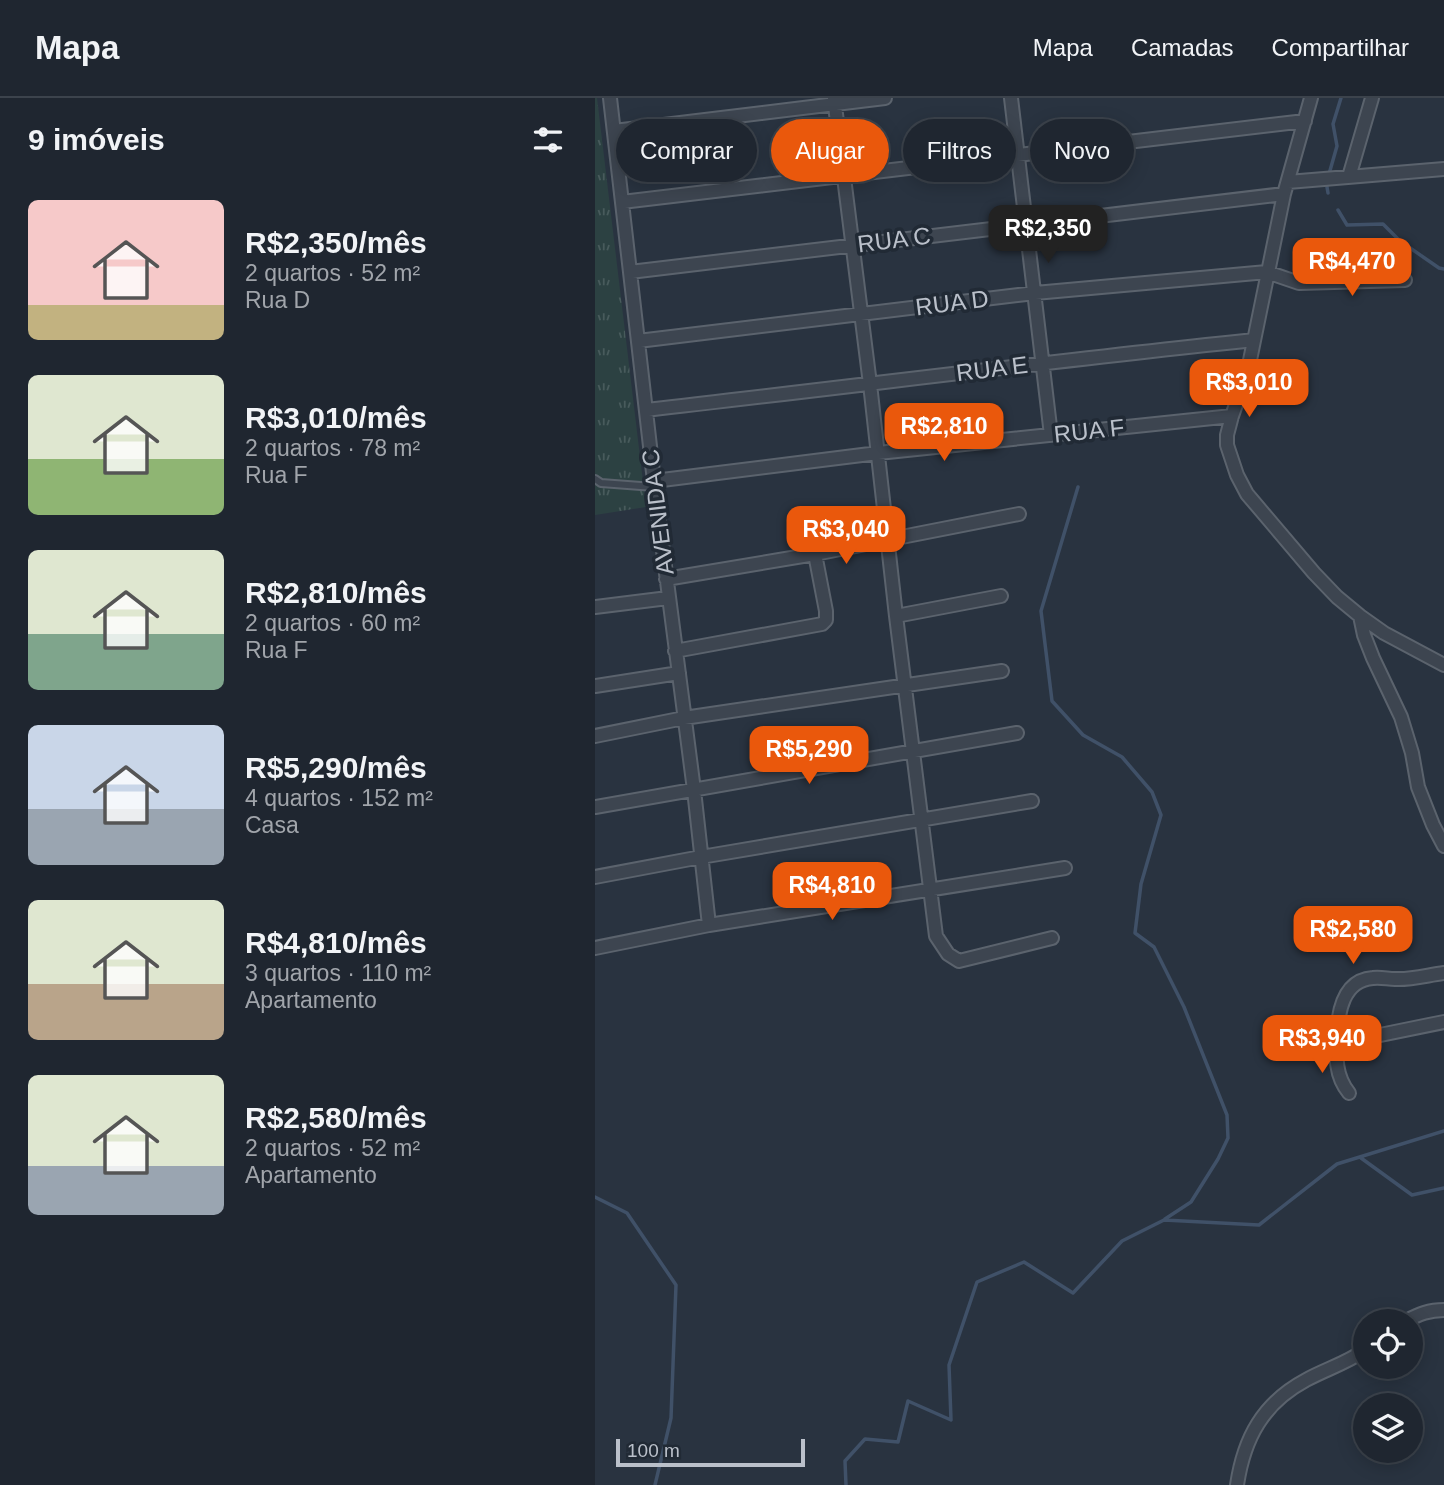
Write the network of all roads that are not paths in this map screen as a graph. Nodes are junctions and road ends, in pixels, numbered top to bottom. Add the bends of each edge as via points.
1 (610, 98) edge
2 (885, 98) edge
3 (1011, 98) edge
4 (1311, 98) edge
5 (1371, 98) edge
6 (835, 101) edge
7 (837, 119) edge
8 (1305, 121) junction
9 (614, 131) junction
10 (1017, 156) junction
11 (1444, 169) edge
12 (889, 170) edge
13 (1349, 177) junction
14 (786, 182) edge
15 (845, 182) edge
16 (1286, 188) junction
17 (622, 202) junction
18 (1026, 225) junction
19 (853, 245) junction
20 (630, 272) junction
21 (1267, 272) junction
22 (1405, 280) dead end
23 (1035, 293) junction
24 (861, 314) junction
25 (1254, 340) junction
26 (638, 341) junction
27 (1043, 362) junction
28 (870, 384) junction
29 (646, 410) junction
30 (1232, 416) junction
31 (1051, 435) junction
32 (878, 453) junction
33 (595, 479) edge
34 (654, 484) junction
35 (1019, 514) dead end
36 (887, 541) junction
37 (815, 554) junction
38 (666, 579) junction
39 (1001, 596) dead end
40 (668, 598) junction
41 (595, 607) edge
42 (896, 616) junction
43 (1360, 616) junction
44 (675, 651) junction
45 (1444, 665) edge
46 (1002, 671) dead end
47 (678, 673) junction
48 (595, 686) edge
49 (904, 686) junction
50 (684, 718) junction
51 (1017, 733) dead end
52 (595, 736) edge
53 (913, 750) junction
54 (694, 790) junction
55 (1032, 801) dead end
56 (595, 807) edge
57 (922, 819) junction
58 (1444, 846) edge
59 (701, 857) junction
60 (1065, 868) dead end
61 (595, 877) edge
62 (929, 890) junction
63 (709, 925) junction
64 (1052, 938) dead end
65 (595, 948) edge
66 (1444, 973) edge
67 (1444, 1022) edge
68 (1336, 1044) junction
69 (1349, 1093) dead end
70 (1444, 1310) edge
71 (1423, 1312) edge
72 (1353, 1357) edge
73 (1237, 1485) edge

1 - 9 street, AVENIDA C
2 - 6 street
3 - 10 street
4 - 8 street
5 - 13 street
6 - 7 street
6 - 9 street
8 - 10 street
8 - 16 street
9 - 17 street, AVENIDA C
10 - 12 street
10 - 18 street
11 - 13 street, RUA C
13 - 16 street, RUA C
14 - 17 street
15 - 19 street
16 - 18 street, RUA C
16 - 21 street
17 - 20 street, AVENIDA C
18 - 19 street, RUA C
18 - 23 street
19 - 20 street, RUA C
19 - 24 street
20 - 26 street, AVENIDA C
21 - 22 street via 1299,282
21 - 23 street, RUA D
21 - 25 street
23 - 24 street, RUA D
23 - 27 street
24 - 26 street, RUA D
24 - 28 street
25 - 27 street, RUA E
25 - 30 street
26 - 29 street, AVENIDA C
27 - 28 street, RUA E
27 - 31 street
28 - 29 street, RUA E
28 - 32 street
29 - 34 street, AVENIDA C
30 - 31 street, RUA F
30 - 43 street via 1227,445 1247,494 1314,573
31 - 32 street, RUA F
32 - 34 street, RUA F
32 - 36 street
33 - 34 lane
34 - 38 street, AVENIDA C
35 - 36 street
36 - 37 street
36 - 42 street
37 - 38 street
37 - 44 street via 827,611 822,624
38 - 40 street, AVENIDA C
39 - 42 street
40 - 41 street
40 - 44 street, AVENIDA C
42 - 49 street
43 - 45 street
43 - 58 street via 1401,717 1418,787
44 - 47 street, AVENIDA C
46 - 49 street
47 - 48 street
47 - 50 street, AVENIDA C
49 - 50 street
49 - 53 street
50 - 52 street
50 - 54 street, AVENIDA C
51 - 53 street
53 - 54 street
53 - 57 street
54 - 56 street
54 - 59 street, AVENIDA C
55 - 57 street
57 - 59 street
57 - 62 street
59 - 61 street
59 - 63 street, AVENIDA C
60 - 62 street
62 - 63 street
62 - 64 street via 936,936 959,961
63 - 65 street
66 - 68 street via 1357,983 1341,1002
67 - 68 street
68 - 69 street via 1340,1077
70 - 71 street
72 - 73 street via 1276,1401 1247,1444

